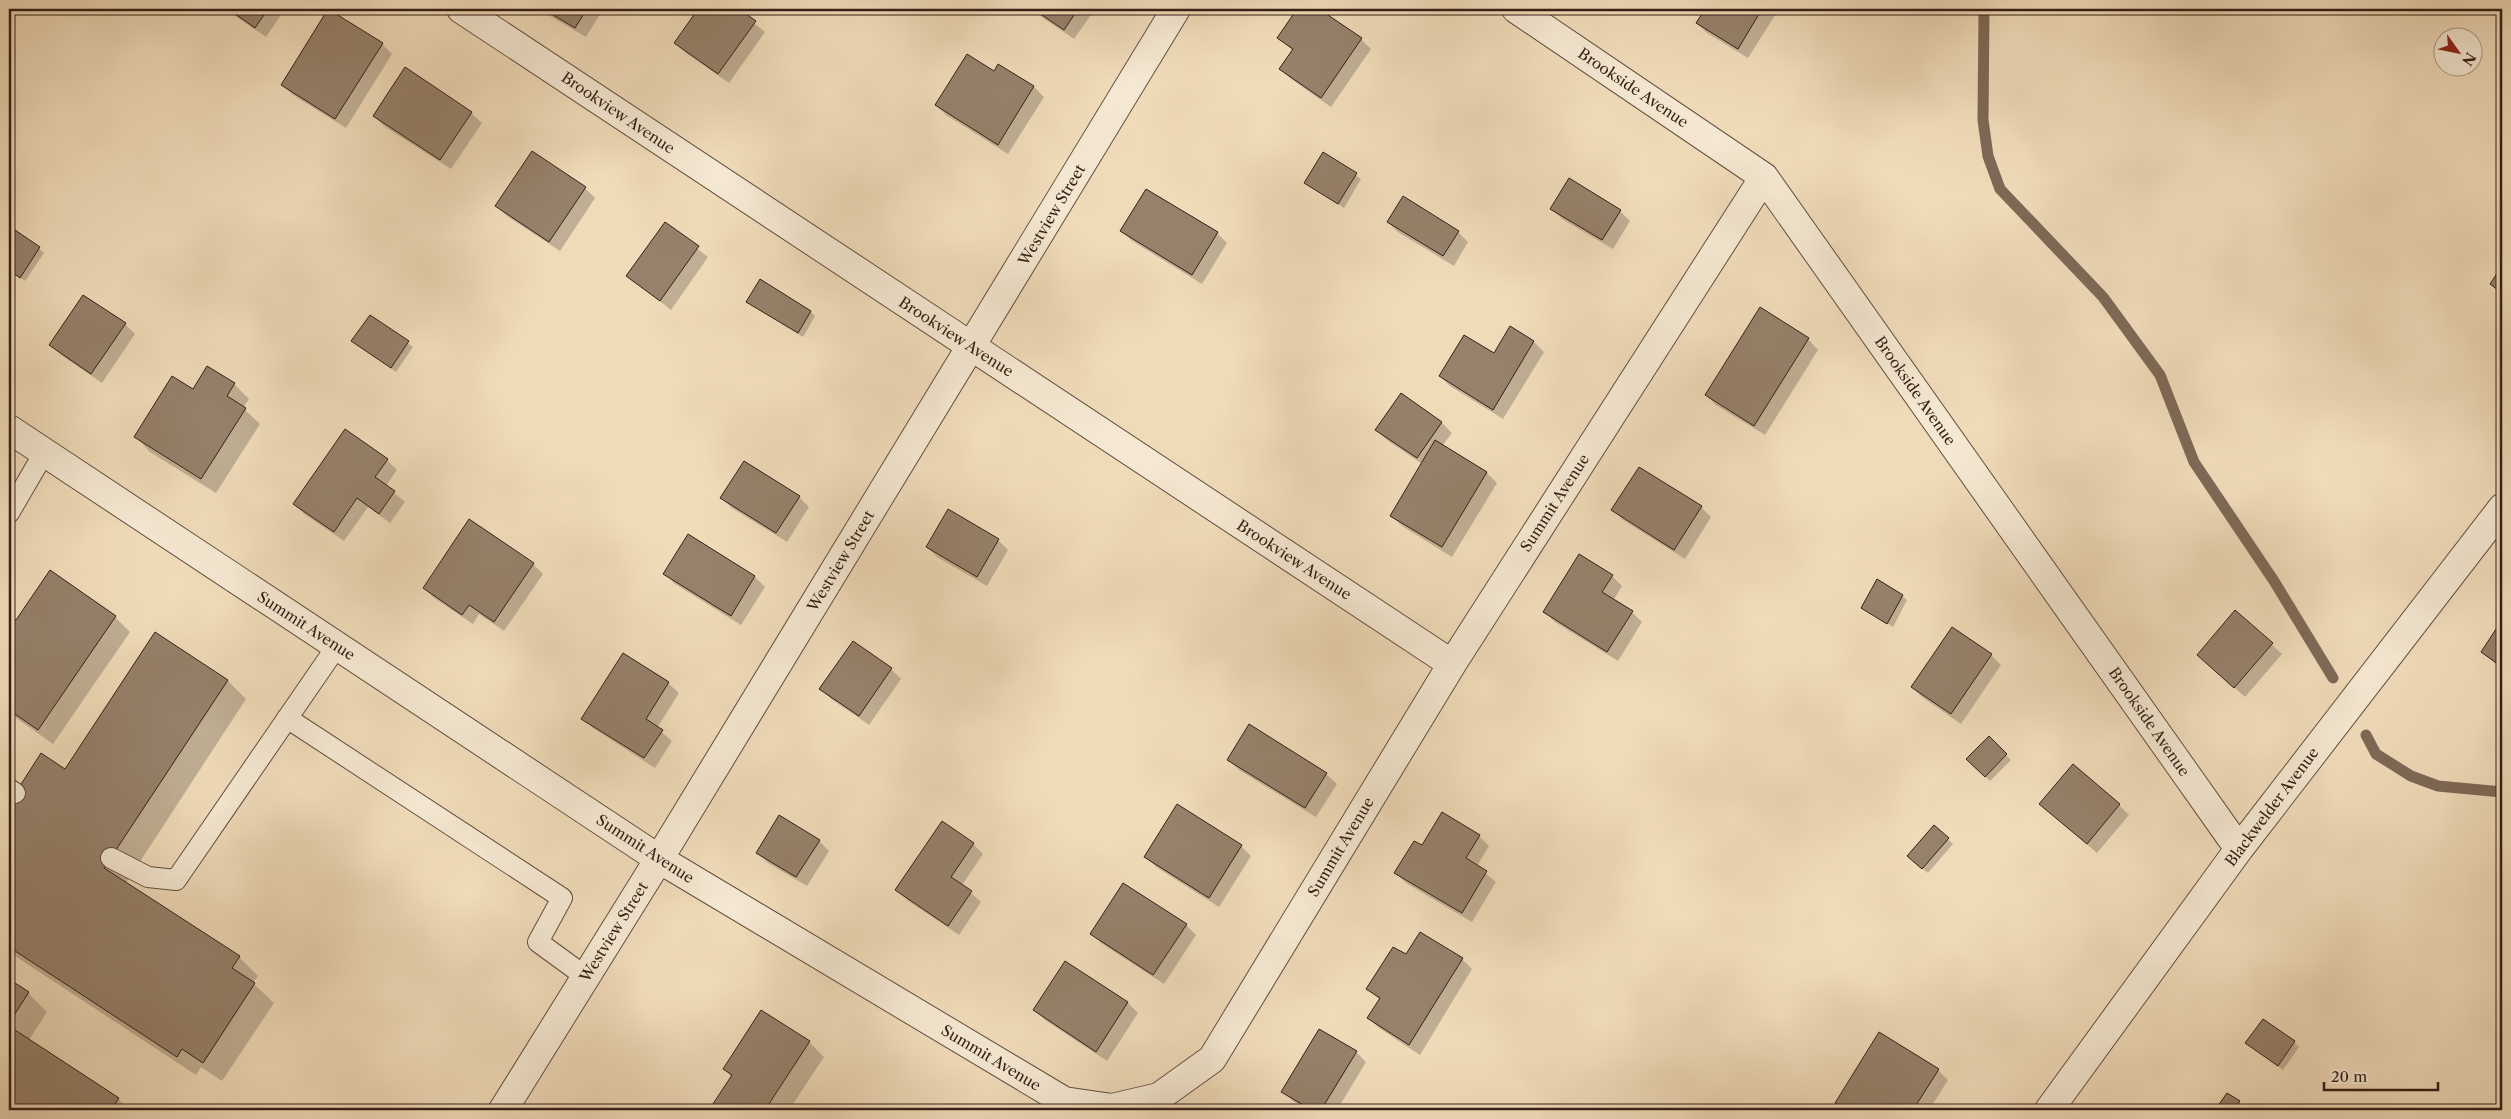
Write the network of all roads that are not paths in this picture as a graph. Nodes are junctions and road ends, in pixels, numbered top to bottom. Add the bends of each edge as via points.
1 (460, 9) edge
2 (1176, 9) edge
3 (1516, 9) edge
4 (1764, 178) junction
5 (971, 348) junction
6 (9, 429) edge
7 (44, 453) junction
8 (2502, 508) edge
9 (9, 513) edge
10 (337, 646) junction
11 (1452, 664) junction
12 (287, 718) junction
13 (2239, 849) junction
14 (110, 858) dead end
15 (659, 859) junction
16 (586, 977) junction
17 (503, 1110) edge
18 (2049, 1110) edge

1 - 5 street, Brookview Avenue
2 - 5 street, Westview Street
3 - 4 street, Brookside Avenue
4 - 11 street, Summit Avenue
4 - 13 street, Brookside Avenue
5 - 11 street, Brookview Avenue
5 - 15 street, Westview Street
6 - 7 street, Summit Avenue
7 - 9 lane
7 - 10 street, Summit Avenue
8 - 13 street, Blackwelder Avenue
10 - 12 lane
10 - 15 street, Summit Avenue
11 - 15 street, Summit Avenue via 1212,1059 1159,1097 1112,1108 1064,1101
12 - 14 lane via 176,880 148,877
12 - 16 lane via 562,898 538,942
13 - 18 street, Blackwelder Avenue
15 - 16 street, Westview Street
16 - 17 street, Westview Street

